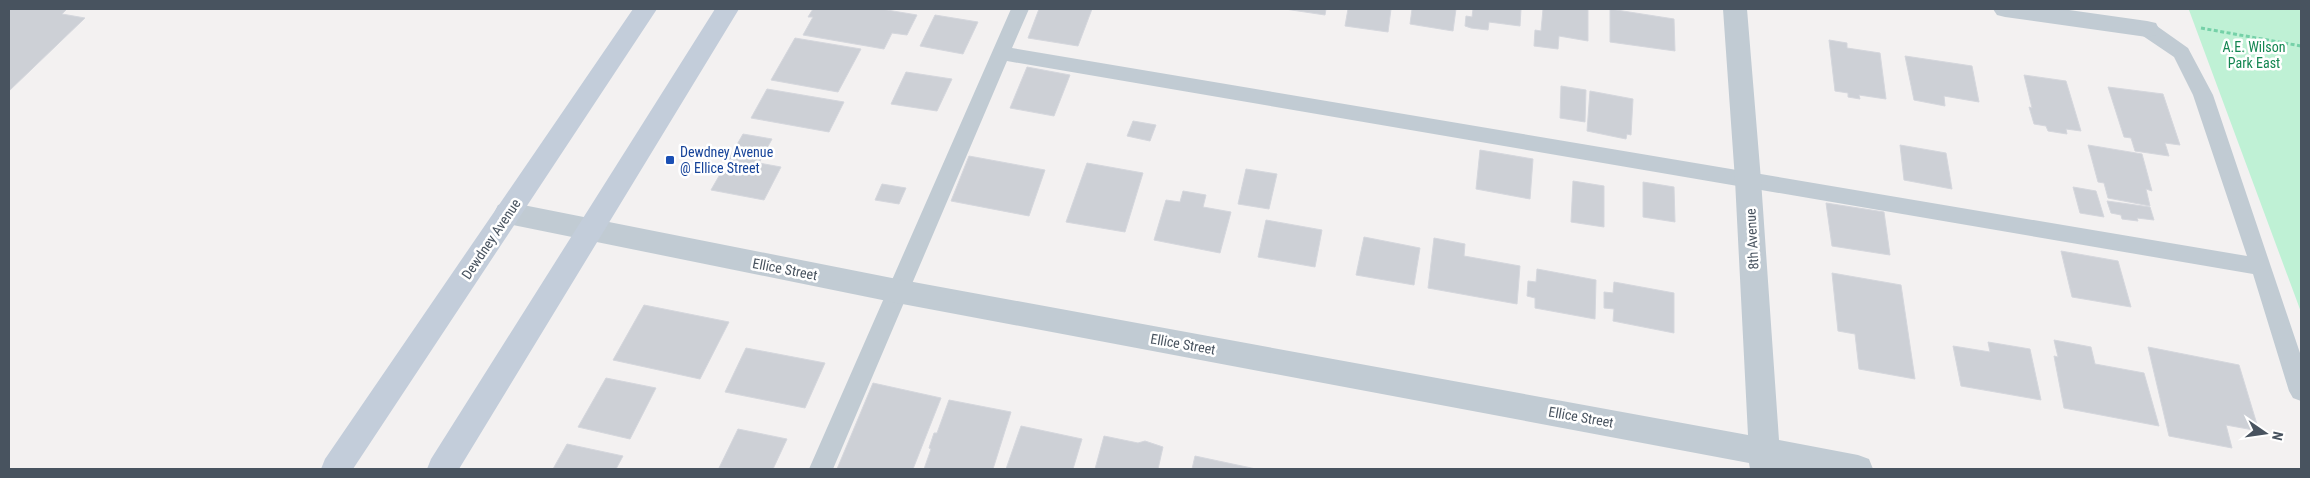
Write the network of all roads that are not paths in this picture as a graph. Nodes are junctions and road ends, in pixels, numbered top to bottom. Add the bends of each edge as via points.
1 (645, 9) edge
2 (727, 9) edge
3 (1020, 9) edge
4 (1735, 9) edge
5 (2015, 10) edge
6 (2147, 29) joint
7 (1000, 53) junction
8 (1748, 180) junction
9 (508, 213) junction
10 (590, 230) junction
11 (2262, 267) junction
12 (898, 291) junction
13 (2301, 391) edge
14 (1764, 460) edge
15 (336, 469) edge
16 (442, 469) edge
17 (821, 469) edge
18 (1858, 469) edge

1 - 9 main road, Dewdney Avenue
2 - 10 main road
3 - 7 lane
4 - 8 street, 8th Avenue
5 - 6 street
6 - 11 lane via 2181,53 2203,95
7 - 8 lane
7 - 12 lane
8 - 11 lane
8 - 14 street, 8th Avenue
9 - 10 street, Ellice Street
9 - 15 main road, Dewdney Avenue
10 - 12 street, Ellice Street
10 - 16 main road
11 - 13 lane
12 - 14 street, Ellice Street
12 - 17 lane
14 - 18 street, Ellice Street

